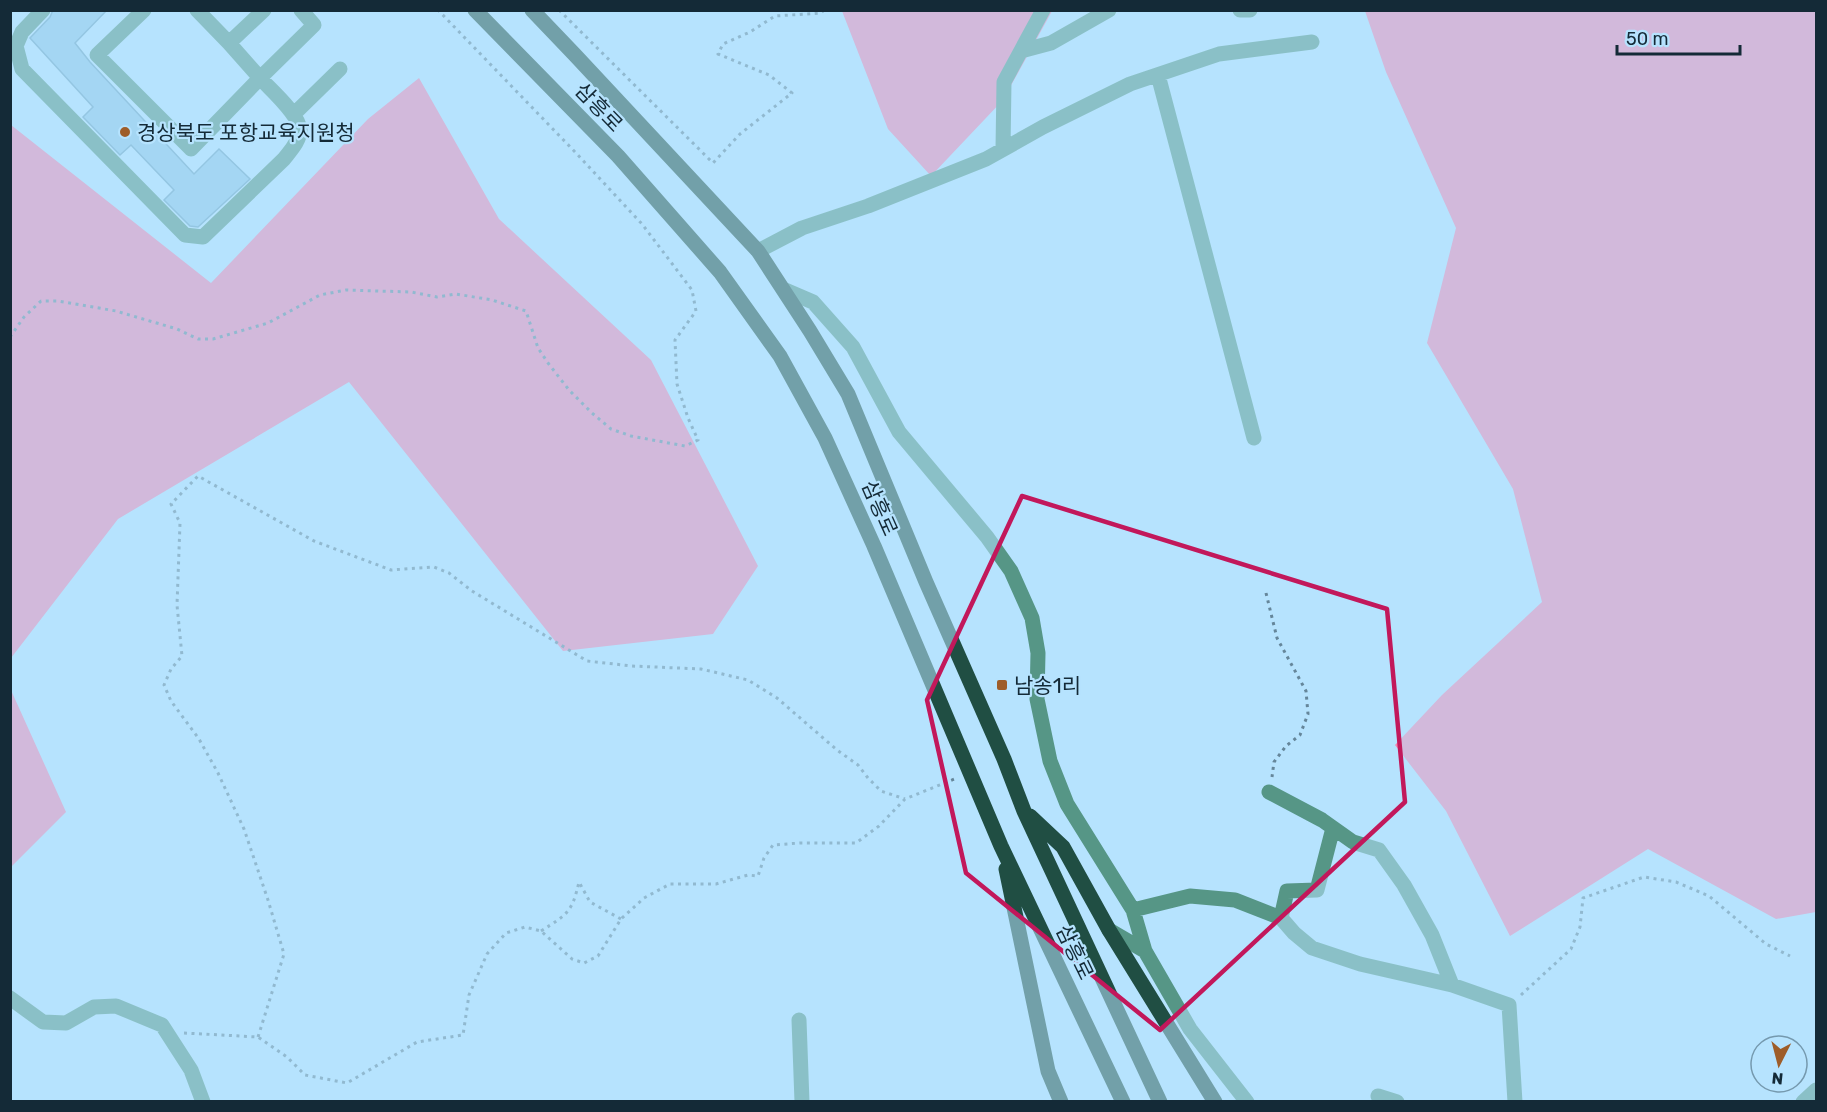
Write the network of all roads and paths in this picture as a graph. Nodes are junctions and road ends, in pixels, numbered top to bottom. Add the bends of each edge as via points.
1 (43, 10) edge
2 (144, 10) edge
3 (264, 10) edge
4 (301, 10) edge
5 (438, 10) edge
6 (475, 10) edge
7 (532, 10) edge
8 (559, 10) edge
9 (824, 10) edge
10 (1043, 10) edge
11 (1109, 10) edge
12 (1240, 10) edge
13 (1250, 10) edge
14 (199, 11) edge
15 (1312, 42) dead end
16 (229, 43) junction
17 (1021, 51) junction
18 (340, 69) dead end
19 (1158, 75) junction
20 (260, 78) junction
21 (294, 114) junction
22 (1003, 149) junction
23 (758, 251) junction
24 (784, 291) junction
25 (10, 337) edge
26 (1254, 438) dead end
27 (1266, 593) dead end
28 (970, 773) junction
29 (1269, 792) joint
30 (905, 799) junction
31 (1024, 811) junction
32 (1333, 828) junction
33 (1001, 846) junction
34 (1133, 910) junction
35 (1281, 918) junction
36 (621, 919) junction
37 (1109, 930) junction
38 (541, 931) junction
39 (1145, 951) junction
40 (1790, 956) dead end
41 (1452, 985) junction
42 (10, 998) edge
43 (1509, 1005) junction
44 (799, 1020) dead end
45 (167, 1033) junction
46 (258, 1037) junction
47 (1816, 1090) edge
48 (1378, 1096) dead end
49 (203, 1101) edge
50 (802, 1101) edge
51 (1061, 1101) edge
52 (1123, 1101) edge
53 (1160, 1101) edge
54 (1215, 1101) edge
55 (1247, 1101) edge
56 (1397, 1101) edge
57 (1515, 1101) edge
58 (1803, 1101) edge

1 - 21 street via 22,32 16,46 22,69 185,235 203,237 284,159 295,146 300,130
2 - 20 street via 96,55 191,149
3 - 16 street
4 - 20 street via 314,24
5 - 25 path via 642,224 692,290 696,311 675,340 676,373 698,441 685,446 611,429 569,390 548,363 538,348 526,311 456,294 437,297 346,290 320,295 268,322 213,339 198,339 116,311 41,301
6 - 28 main road, 삼흥로 via 618,156 720,272 780,356 825,438
7 - 23 main road, 삼흥로
8 - 9 path via 713,163 740,134 792,93 770,75 718,54 723,44 775,16
10 - 17 street
11 - 17 street via 1051,43
12 - 13 street
14 - 16 street
15 - 19 street via 1219,54
16 - 20 street
17 - 22 street via 1004,82
18 - 21 street
19 - 22 street via 1130,84
19 - 26 street
20 - 21 street
22 - 23 street via 868,206 802,228
23 - 24 main road, 삼흥로
24 - 31 main road, 삼흥로 via 848,394
24 - 34 street via 813,302 853,347 899,432 1011,571 1032,618 1038,653 1037,699 1050,760 1067,804
27 - 29 path via 1277,638 1306,691 1308,714 1300,735 1274,762
28 - 30 path
28 - 33 main road, 삼흥로
29 - 32 street
30 - 36 path via 856,843 773,845 758,876 716,884 670,884 644,898
30 - 46 path via 881,791 858,765 777,698 748,680 701,669 587,661 449,573 434,567 391,570 314,541 198,476 171,504 180,523 177,605 182,656 164,685 209,756 244,829 284,954
31 - 37 main road via 1063,847
31 - 53 main road, 삼흥로
32 - 35 street via 1317,890 1287,891
32 - 41 street via 1353,842 1379,850 1432,935
33 - 51 main road via 1048,1071
33 - 52 main road, 삼흥로
34 - 35 street via 1190,896 1235,900
34 - 39 street
35 - 41 street via 1312,948 1360,964
36 - 38 path via 598,956 584,963 572,959
36 - 38 path via 590,902 579,882 574,903 565,916
37 - 39 street
37 - 54 main road
38 - 46 path via 525,927 506,933 487,954 469,995 462,1035 417,1042 347,1083 305,1075
39 - 55 street via 1190,1029
40 - 43 path via 1766,944 1709,896 1676,882 1644,877 1583,898 1580,927 1572,949
41 - 43 street
42 - 45 street via 43,1022 66,1023 94,1007 116,1006 162,1025
43 - 57 street
44 - 50 street
45 - 46 path
45 - 49 street via 191,1070
47 - 58 street
48 - 56 street

